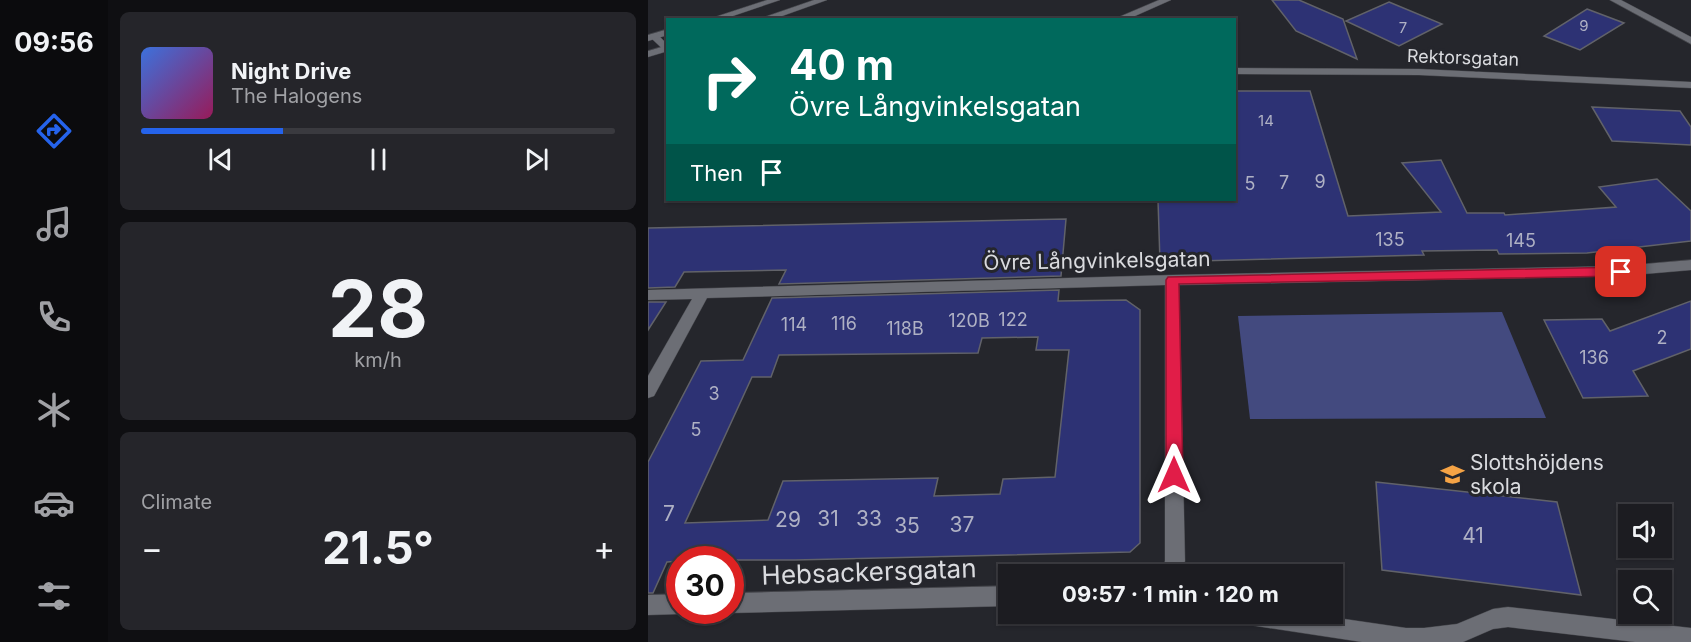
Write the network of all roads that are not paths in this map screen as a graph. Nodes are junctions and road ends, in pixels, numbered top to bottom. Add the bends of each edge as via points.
1 (776, 0) edge
2 (820, 0) edge
3 (1167, 0) edge
4 (1614, 0) edge
5 (717, 18) edge
6 (766, 18) edge
7 (1121, 18) edge
8 (666, 33) edge
9 (651, 37) edge
10 (1691, 41) edge
11 (666, 49) edge
12 (648, 54) edge
13 (1236, 70) edge
14 (1691, 85) edge
15 (1691, 266) edge
16 (1172, 280) junction
17 (703, 293) junction
18 (648, 295) edge
19 (648, 391) edge
20 (1174, 564) edge
21 (998, 596) edge
22 (744, 603) edge
23 (666, 604) edge
24 (648, 605) edge
25 (1311, 624) edge
26 (1691, 638) edge

1 - 5 street
2 - 6 street
3 - 7 street
4 - 10 street
8 - 9 street
9 - 11 street
11 - 12 street
13 - 14 street, Rektorsgatan via 1419,72
15 - 16 street, Övre Långvinkelsgatan via 1621,272
16 - 17 street, Övre Långvinkelsgatan
16 - 20 street
17 - 18 street, Övre Långvinkelsgatan
17 - 19 street
21 - 22 street, Hebsackersgatan
23 - 24 street
25 - 26 street via 1406,638 1457,634 1508,617

